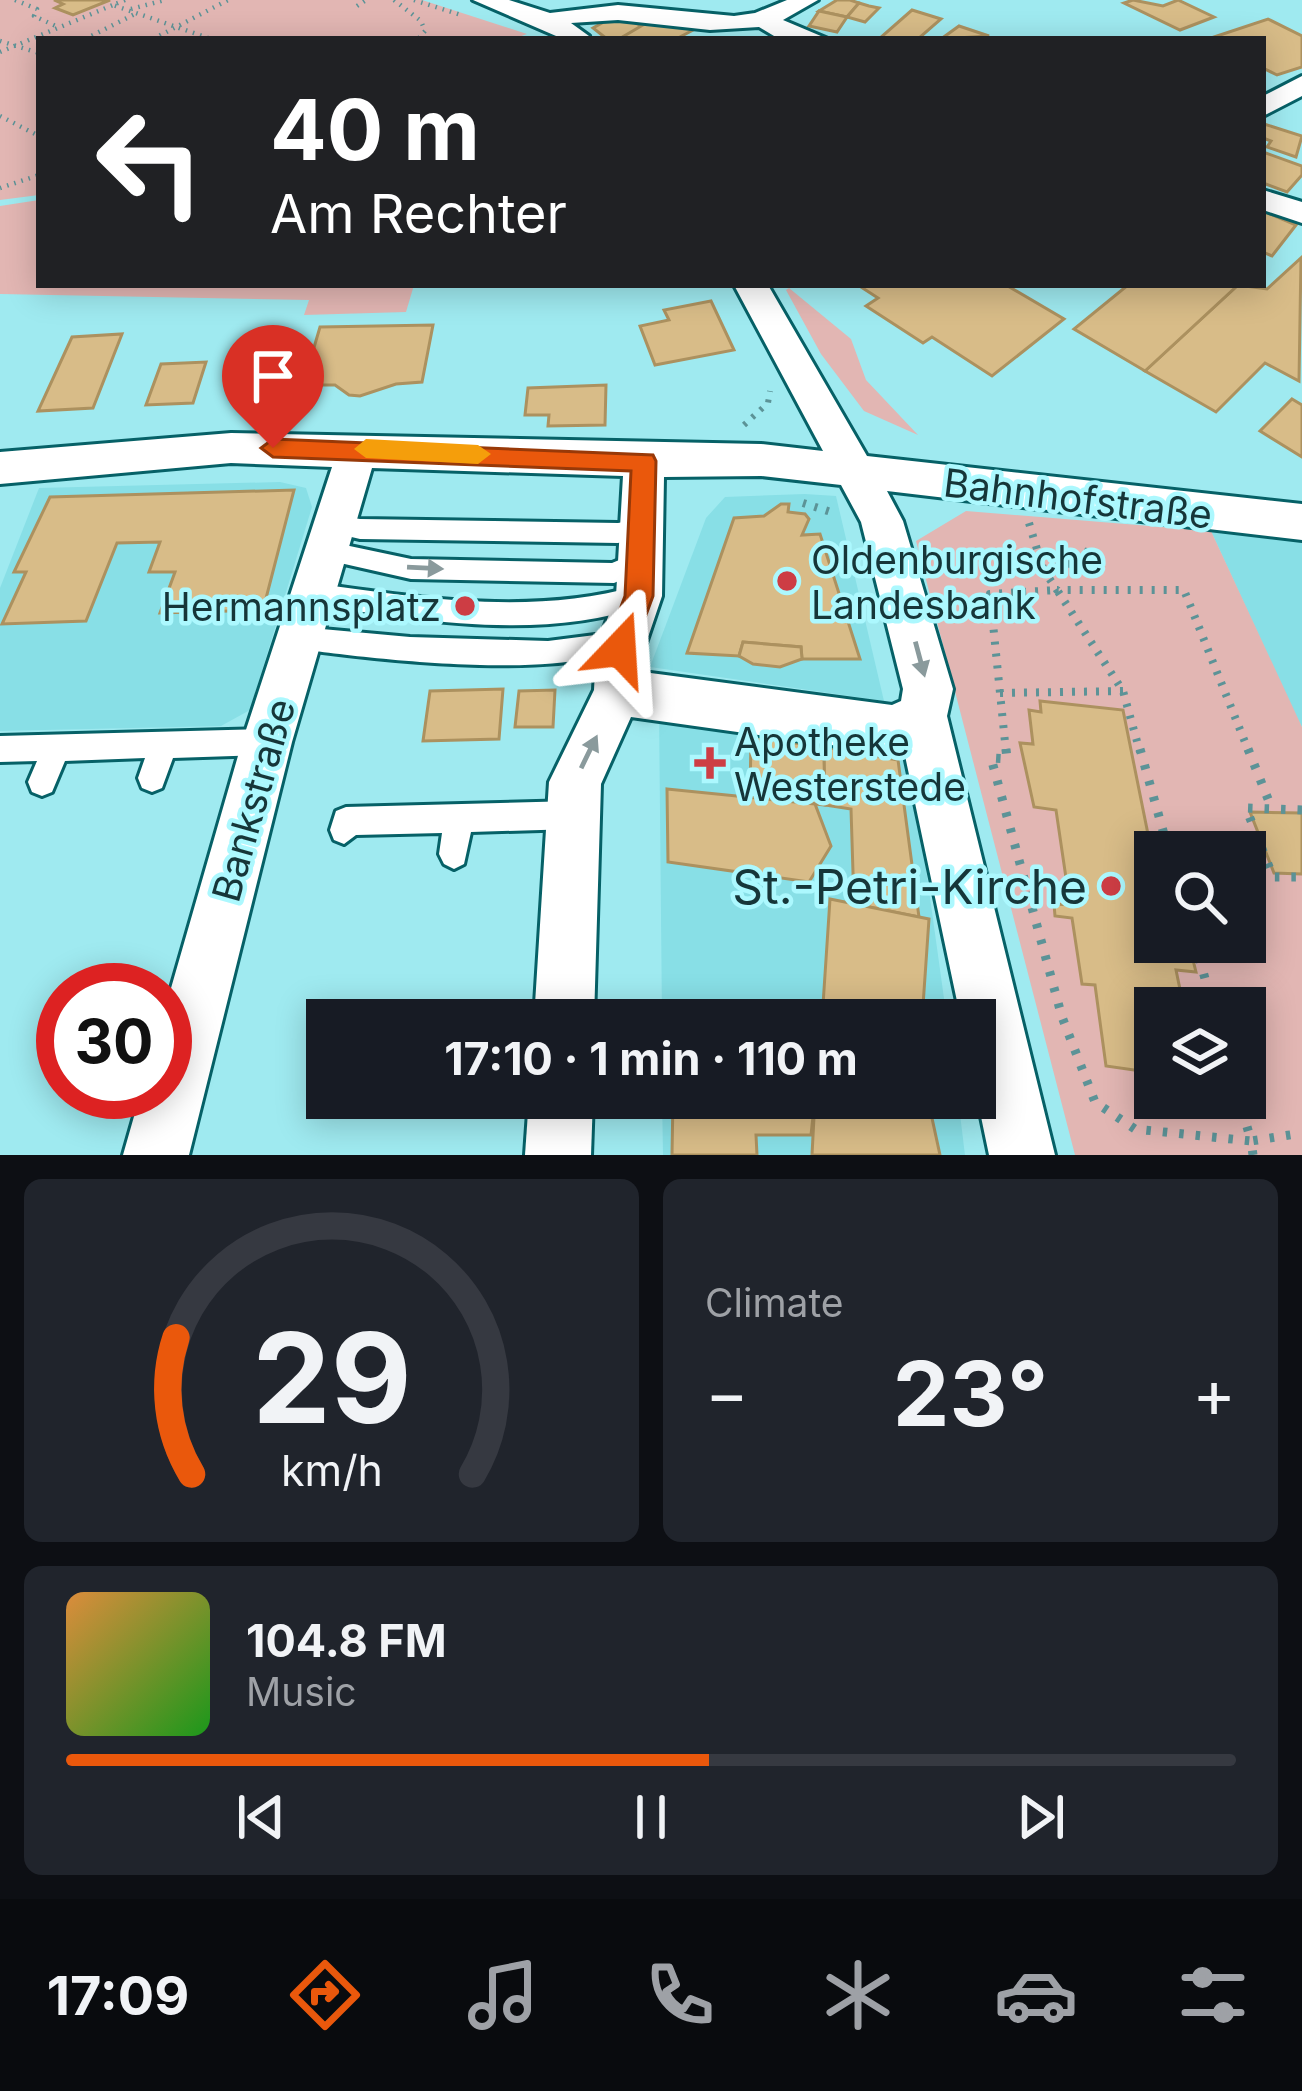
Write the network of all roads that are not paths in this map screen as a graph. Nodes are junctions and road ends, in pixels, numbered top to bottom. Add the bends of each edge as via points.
1 (484, 0) edge
2 (806, 0) edge
3 (762, 20) junction
4 (549, 21) junction
5 (576, 36) edge
6 (799, 36) edge
7 (1302, 84) edge
8 (1266, 106) edge
9 (1266, 200) edge
10 (1302, 213) edge
11 (753, 288) edge
12 (358, 448) junction
13 (644, 461) junction
14 (0, 468) edge
15 (855, 470) junction
16 (1302, 522) edge
17 (630, 570) junction
18 (318, 577) junction
19 (618, 692) junction
20 (922, 716) junction
21 (267, 742) junction
22 (164, 745) junction
23 (56, 748) junction
24 (0, 749) edge
25 (152, 778) dead end
26 (42, 782) dead end
27 (574, 815) junction
28 (458, 818) junction
29 (344, 830) dead end
30 (454, 854) dead end
31 (565, 999) edge
32 (560, 1119) edge
33 (156, 1155) edge
34 (558, 1155) edge
35 (1022, 1155) edge

1 - 4 street
2 - 3 street
3 - 4 street via 716,22 597,4
3 - 6 street
4 - 5 street
7 - 8 street
9 - 10 street
11 - 15 street
12 - 13 street, Bahnhofstraße
12 - 14 street, Bahnhofstraße via 231,448
12 - 18 street, Bankstraße
13 - 15 street, Bahnhofstraße
13 - 17 street
15 - 16 street, Bahnhofstraße via 1084,510
15 -> 20 street via 882,521 923,668
18 -> 17 lane via 411,568
17 - 18 lane via 584,547 407,544 391,530
17 - 18 lane via 609,609 387,606
17 - 18 lane via 608,644 549,651 358,646
17 - 19 street
18 - 21 street, Bankstraße
19 - 20 street via 895,730
27 -> 19 street via 574,782
20 - 35 street
21 - 22 lane
21 - 33 street, Bankstraße
22 - 23 lane
22 - 25 lane
23 - 24 lane
23 - 26 lane
27 - 28 lane
27 - 31 street
28 - 29 lane via 346,821
28 - 30 lane
32 - 34 street

